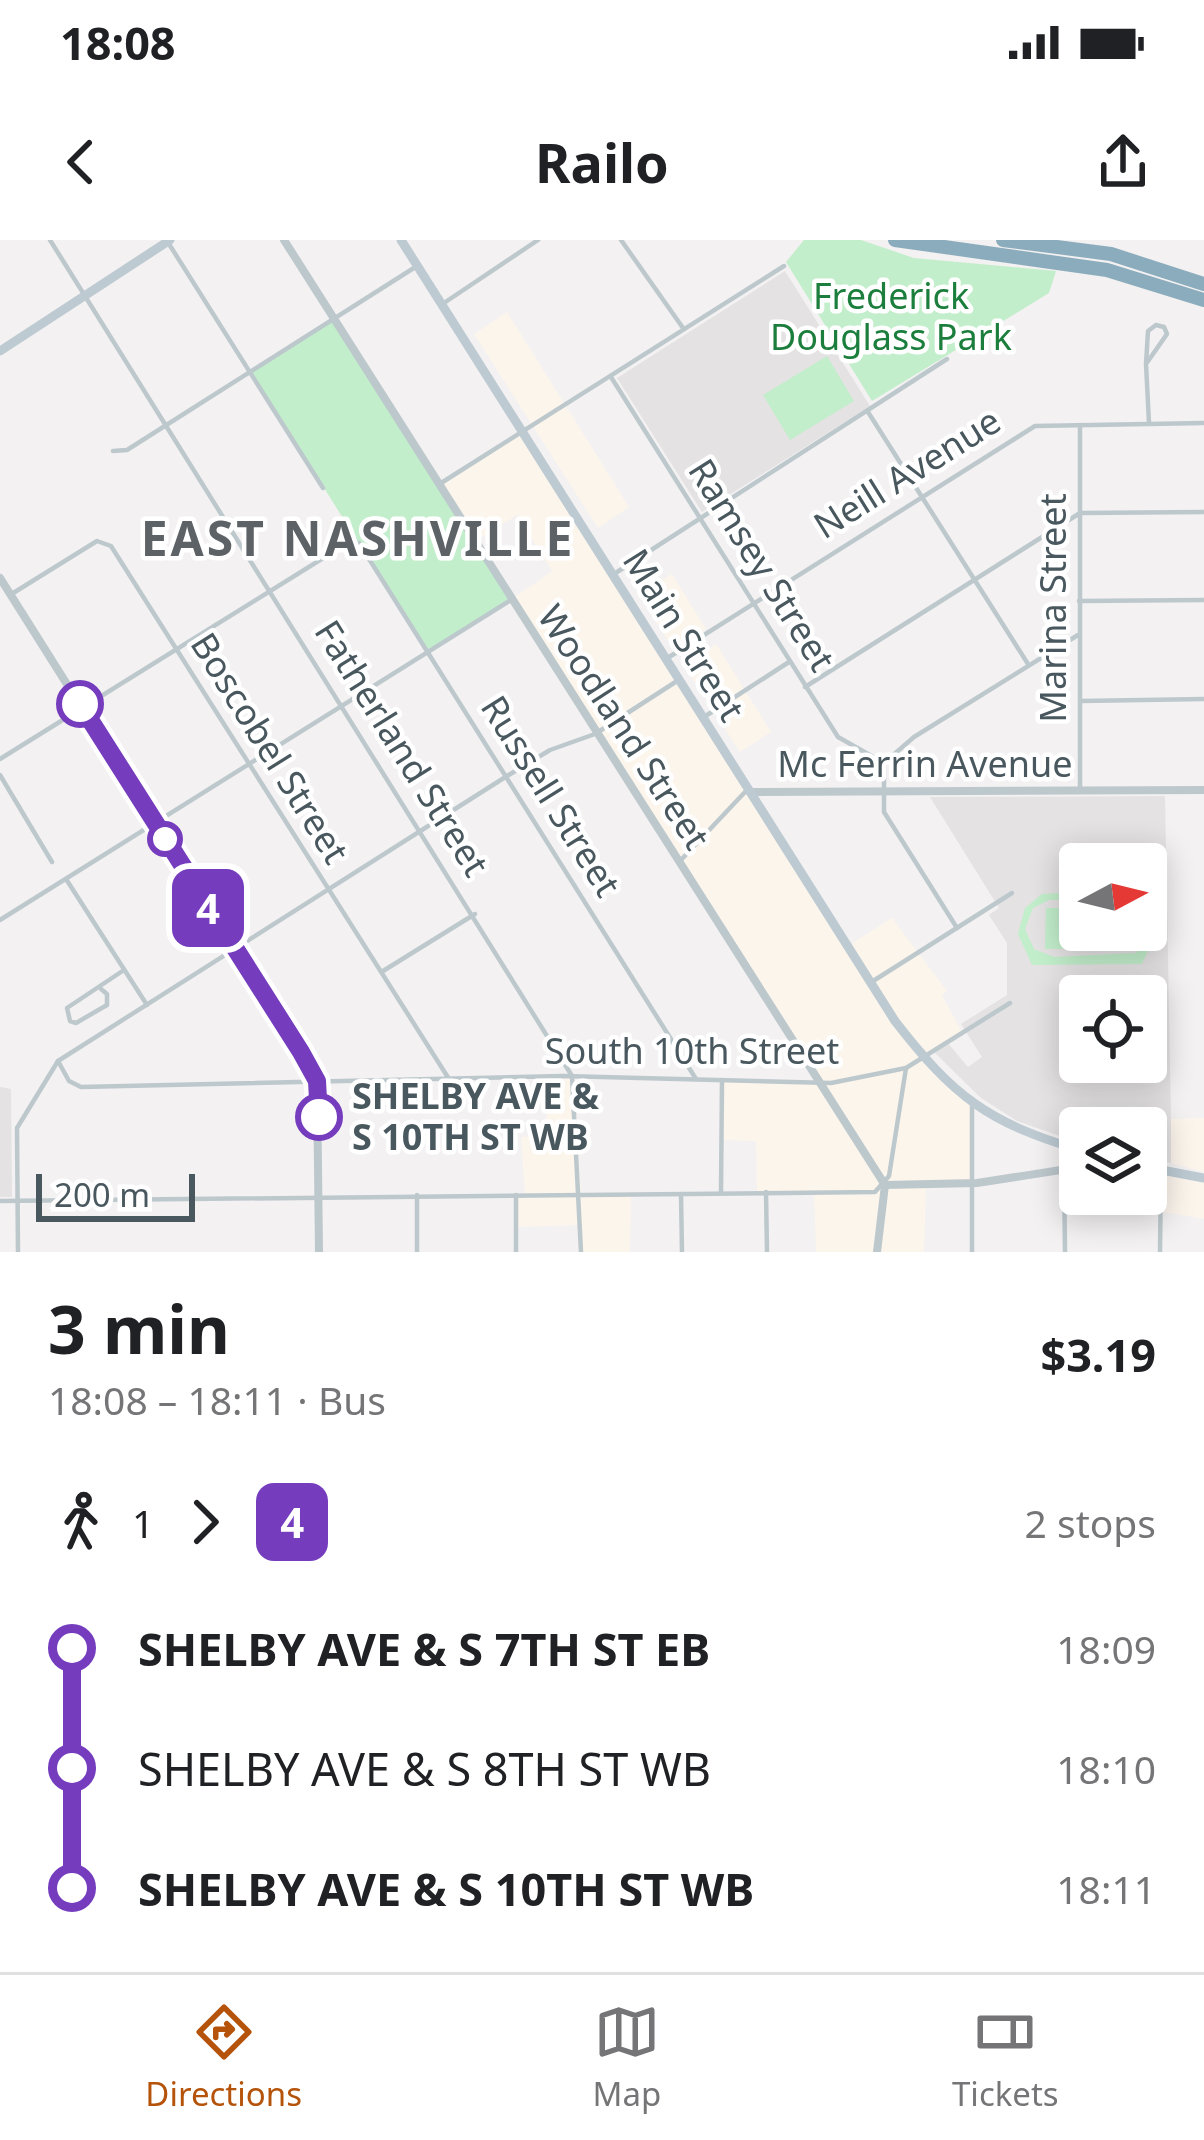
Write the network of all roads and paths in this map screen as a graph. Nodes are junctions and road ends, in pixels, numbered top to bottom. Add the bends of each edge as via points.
1 (50, 240) edge
2 (284, 240) edge
3 (401, 240) edge
4 (538, 240) edge
5 (621, 240) edge
6 (895, 240) edge
7 (1003, 240) edge
8 (168, 241) edge
9 (417, 266) junction
10 (784, 266) dead end
11 (1204, 284) edge
12 (84, 294) junction
13 (1204, 300) edge
14 (441, 305) junction
15 (334, 320) junction
16 (684, 330) junction
17 (0, 351) edge
18 (947, 358) dead end
19 (1146, 364) junction
20 (251, 370) junction
21 (611, 377) junction
22 (868, 412) junction
23 (1149, 423) junction
24 (1204, 423) edge
25 (167, 425) junction
26 (1080, 425) junction
27 (523, 432) junction
28 (113, 451) dead end
29 (438, 485) junction
30 (323, 488) dead end
31 (922, 496) junction
32 (1204, 512) edge
33 (1080, 513) junction
34 (701, 518) junction
35 (614, 574) junction
36 (0, 578) edge
37 (975, 580) junction
38 (271, 590) junction
39 (10, 596) junction
40 (511, 600) junction
41 (1204, 600) edge
42 (1079, 601) junction
43 (752, 602) junction
44 (1078, 635) junction
45 (176, 650) junction
46 (426, 652) junction
47 (666, 658) junction
48 (790, 662) junction
49 (1028, 664) junction
50 (679, 680) junction
51 (805, 687) junction
52 (1204, 699) edge
53 (1080, 700) junction
54 (343, 704) junction
55 (84, 710) junction
56 (703, 718) junction
57 (595, 734) junction
58 (0, 759) edge
59 (884, 763) junction
60 (248, 764) junction
61 (0, 776) edge
62 (507, 776) junction
63 (881, 790) junction
64 (1080, 790) junction
65 (1204, 790) edge
66 (751, 792) junction
67 (154, 822) junction
68 (423, 831) junction
69 (52, 862) dead end
70 (678, 863) junction
71 (66, 880) junction
72 (328, 890) junction
73 (1012, 893) dead end
74 (475, 914) junction
75 (0, 920) edge
76 (956, 928) junction
77 (234, 949) junction
78 (124, 970) junction
79 (381, 972) junction
80 (870, 983) junction
81 (101, 989) junction
82 (1010, 1003) dead end
83 (147, 1005) junction
84 (923, 1056) junction
85 (58, 1061) junction
86 (906, 1068) junction
87 (572, 1076) junction
88 (448, 1078) junction
89 (696, 1079) junction
90 (722, 1080) junction
91 (317, 1081) junction
92 (818, 1083) junction
93 (972, 1106) junction
94 (1059, 1144) edge
95 (1059, 1170) edge
96 (1167, 1170) edge
97 (1204, 1178) edge
98 (971, 1183) junction
99 (885, 1185) junction
100 (721, 1192) junction
101 (766, 1192) junction
102 (581, 1194) junction
103 (681, 1194) junction
104 (516, 1195) junction
105 (319, 1196) junction
106 (417, 1196) junction
107 (0, 1201) edge
108 (17, 1201) junction
109 (1065, 1215) edge
110 (1160, 1215) edge
111 (18, 1252) edge
112 (319, 1252) edge
113 (417, 1252) edge
114 (516, 1252) edge
115 (580, 1252) edge
116 (682, 1252) edge
117 (767, 1252) edge
118 (877, 1252) edge
119 (972, 1252) edge
120 (1065, 1252) edge
121 (1160, 1252) edge

1 - 12 street, Fatherland Street
2 - 15 street, Woodland Street
3 - 9 main road, Main Street
4 - 14 street
5 - 16 street
6 - 13 highway via 1107,270
7 - 11 highway via 1111,254
8 - 12 main road
8 - 20 street
9 - 14 main road, Main Street
9 - 15 street
10 - 16 street
12 - 17 main road
12 - 25 street, Fatherland Street
14 - 27 main road, Main Street
15 - 20 street
15 - 29 street, Woodland Street
16 - 21 street
18 - 22 street
19 - 19 street via 1148,331 1164,327 1167,334
19 - 23 street
20 - 25 street
20 - 30 street
21 - 27 street
21 - 34 street, Ramsey Street
22 - 31 street
22 - 34 street
23 - 24 street, Neill Avenue
23 - 26 street, Neill Avenue
25 - 28 street via 128,451
25 - 38 street, Fatherland Street
26 - 31 street, Neill Avenue via 1035,426
26 - 33 street, Marina Street
27 - 29 street
27 - 35 main road, Main Street
29 - 40 street, Woodland Street
31 - 37 street
31 - 43 street, Neill Avenue
32 - 33 street
33 - 37 street
33 - 42 street, Marina Street
34 - 35 street
34 - 43 street, Ramsey Street
35 - 47 main road, Main Street
36 - 39 street
37 - 49 street
37 - 51 street
38 - 45 street
38 - 46 street, Russell Street via 358,543
38 - 54 street, Fatherland Street
39 - 45 street, Boscobel Street via 104,539
39 - 55 street
40 - 46 street
40 - 57 street, Woodland Street
41 - 42 street
42 - 44 street, Marina Street
43 - 47 street, Neill Avenue
43 - 48 street, Ramsey Street
44 - 49 street
44 - 53 street, Marina Street
45 - 55 street
45 - 60 street, Boscobel Street
46 - 54 street
46 - 62 street, Russell Street
47 - 50 main road, Main Street
48 - 51 street, Ramsey Street
48 - 56 street
49 - 59 street
50 - 56 main road, Main Street
50 - 57 street
51 - 59 street, Ramsey Street via 838,737
52 - 53 street
53 - 64 street, Marina Street
54 - 60 street
54 - 68 street, Fatherland Street
55 - 58 street
55 - 67 street
56 - 66 main road, Main Street
57 - 62 street
57 - 70 street, Woodland Street
59 - 63 street
60 - 67 street
60 - 72 street, Boscobel Street
61 - 69 street
62 - 68 street
62 - 89 street, Russell Street
63 - 64 street, Mc Ferrin Avenue
63 - 66 street, Mc Ferrin Avenue
63 - 76 street via 884,812
64 - 65 street, Mc Ferrin Avenue
66 - 70 street, Mc Ferrin Avenue via 741,792
66 - 80 main road, Main Street
67 - 71 street
67 - 77 street
68 - 72 street
68 - 74 street, Fatherland Street
70 - 92 street, Woodland Street
71 - 75 street
71 - 78 street
72 - 77 street
72 - 79 street, Boscobel Street
73 - 76 street
74 - 79 street
74 - 87 street, Fatherland Street
76 - 80 street
77 - 83 street
77 - 91 street
78 - 81 street
78 - 83 street
79 - 88 street, Boscobel Street
80 - 84 main road, Main Street
81 - 81 street via 67,1008 70,1021 106,1005
82 - 84 street
83 - 85 street
84 - 86 street
84 - 93 main road, Main Street
85 - 91 street, South 10th Street via 81,1087
85 - 108 street via 17,1128
86 - 92 street, South 10th Street
86 - 99 street
87 - 88 street, South 10th Street
87 - 89 street, South 10th Street
87 - 102 street, Fatherland Street
88 - 91 street, South 10th Street
89 - 90 street, South 10th Street
90 - 92 street, South 10th Street
90 - 100 street
91 - 105 street
92 - 99 street, Woodland Street
93 - 94 main road, Main Street
93 - 98 street
95 - 98 street
96 - 97 main road
98 - 99 street
98 - 119 street
99 - 101 street via 875,1192
99 - 118 street
100 - 101 street
100 - 103 street
101 - 117 street
102 - 103 street
102 - 104 street
102 - 115 street, Fatherland Street
103 - 116 street
104 - 106 street
104 - 114 street
105 - 106 street
105 - 108 street
105 - 112 street
106 - 113 street
107 - 108 street
108 - 111 street
109 - 120 street
110 - 121 street

